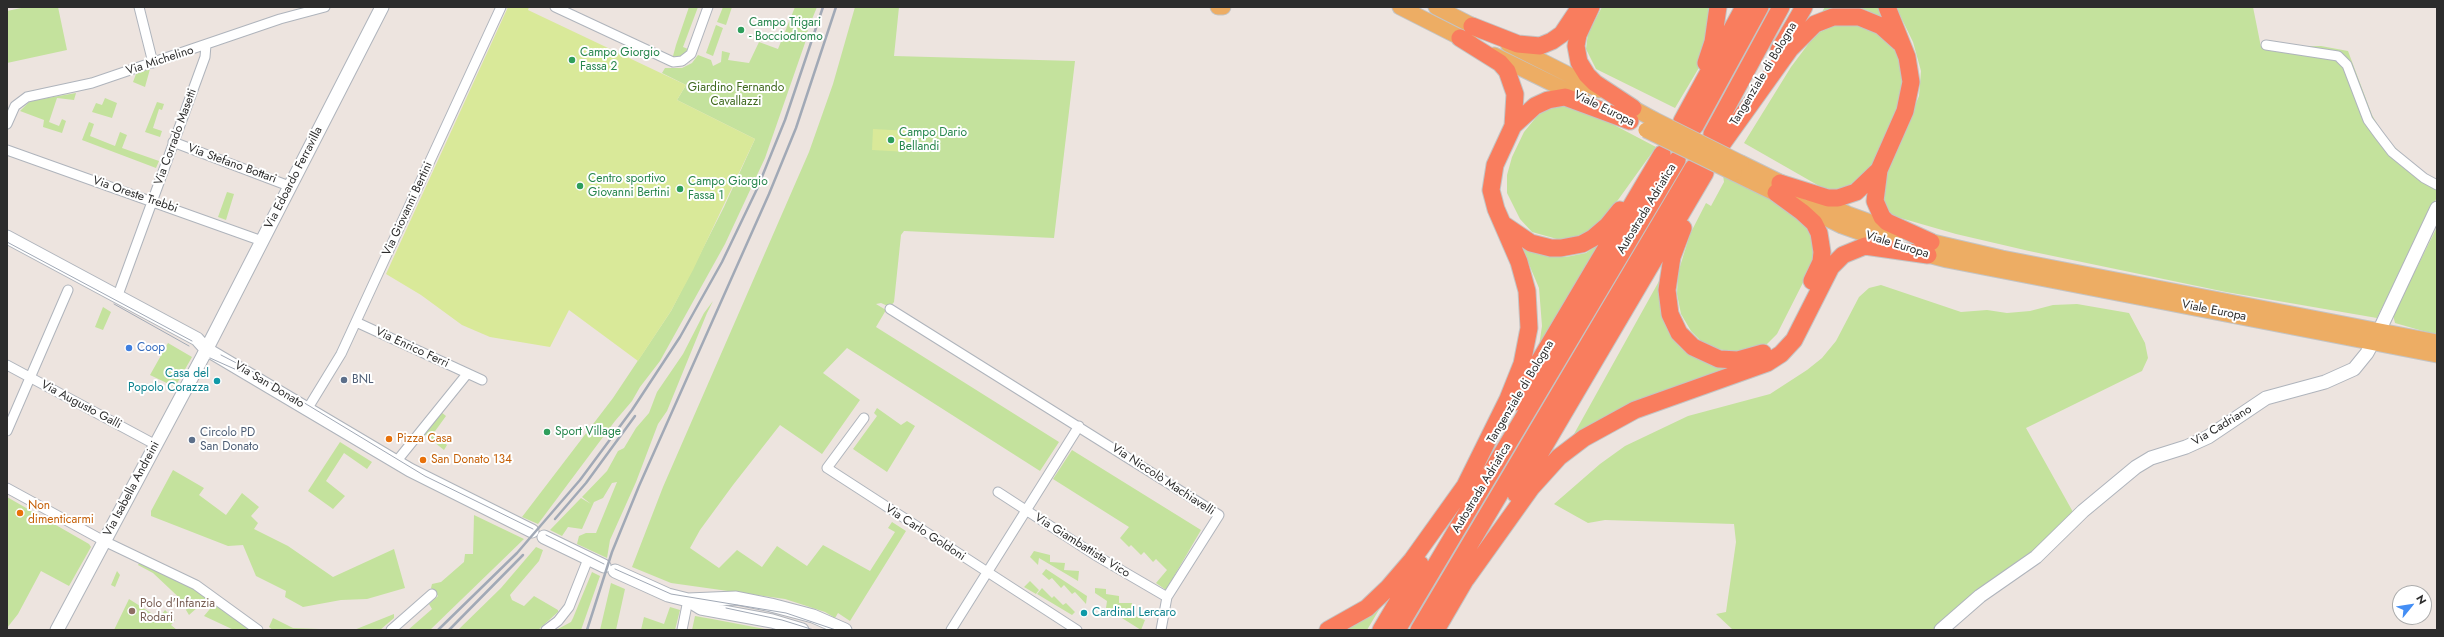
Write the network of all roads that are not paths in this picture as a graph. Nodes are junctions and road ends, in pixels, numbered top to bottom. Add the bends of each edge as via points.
1 (139, 7) edge
2 (325, 7) edge
3 (382, 7) edge
4 (501, 7) edge
5 (555, 7) edge
6 (708, 7) edge
7 (1217, 7) edge
8 (1223, 7) edge
9 (1400, 7) edge
10 (1436, 7) edge
11 (1580, 7) edge
12 (1591, 7) edge
13 (1718, 7) edge
14 (1744, 7) edge
15 (1760, 7) edge
16 (1781, 7) edge
17 (1804, 7) edge
18 (1887, 7) edge
19 (1472, 26) junction
20 (1460, 38) junction
21 (2266, 45) dead end
22 (206, 46) junction
23 (1903, 47) junction
24 (153, 63) junction
25 (1631, 115) junction
26 (1685, 121) junction
27 (7, 124) edge
28 (1513, 126) junction
29 (1719, 140) junction
30 (173, 142) junction
31 (7, 150) edge
32 (1669, 157) junction
33 (1879, 170) junction
34 (1702, 172) junction
35 (2437, 185) edge
36 (289, 186) junction
37 (1778, 188) junction
38 (152, 202) junction
39 (2437, 208) edge
40 (1503, 224) junction
41 (7, 237) edge
42 (262, 241) junction
43 (1929, 249) junction
44 (68, 290) dead end
45 (118, 295) junction
46 (890, 309) dead end
47 (356, 322) junction
48 (2376, 336) junction
49 (2437, 342) edge
50 (206, 349) junction
51 (2437, 355) edge
52 (7, 365) edge
53 (468, 374) junction
54 (30, 378) junction
55 (482, 380) dead end
56 (308, 408) junction
57 (864, 418) dead end
58 (1079, 426) junction
59 (7, 432) edge
60 (156, 445) junction
61 (396, 462) junction
62 (1465, 486) junction
63 (7, 488) edge
64 (998, 492) dead end
65 (1025, 510) junction
66 (532, 531) dead end
67 (544, 537) dead end
68 (104, 541) junction
69 (588, 559) junction
70 (987, 572) junction
71 (1466, 579) junction
72 (432, 594) dead end
73 (1167, 597) junction
74 (688, 600) junction
75 (57, 630) edge
76 (258, 630) edge
77 (391, 630) edge
78 (546, 630) edge
79 (682, 630) edge
80 (802, 630) edge
81 (845, 630) edge
82 (951, 630) edge
83 (1077, 630) edge
84 (1161, 630) edge
85 (1328, 630) edge
86 (1381, 630) edge
87 (1398, 630) edge
88 (1419, 630) edge
89 (1436, 630) edge
90 (1941, 630) edge

1 - 24 street
2 - 22 street, Via Michelino via 280,19
3 - 36 main road, Via Edoardo Ferravilla
4 - 47 street, Via Giovanni Bertini
5 - 6 street via 673,62 682,61 691,54
7 - 8 main road
9 - 20 main road, Viale Europa
10 - 19 main road, Viale Europa
11 - 19 highway via 1562,34 1540,46 1518,44
12 - 25 highway via 1578,35 1576,46 1579,62 1587,75
13 - 26 highway via 1709,55
14 - 26 highway
15 - 26 highway
16 - 29 highway
17 - 29 highway, Tangenziale di Bologna
18 - 23 highway
19 - 25 main road, Viale Europa
20 - 25 main road, Viale Europa
20 - 28 highway via 1500,63 1507,71 1515,94
21 - 35 street via 2338,56 2347,65 2368,120 2392,152 2424,178
22 - 24 street, Via Michelino
22 - 30 street, Via Corrado Masetti via 205,57
23 - 29 highway via 1896,37 1867,19 1841,16 1819,22 1790,49
23 - 33 highway via 1911,72 1909,97
24 - 27 street, Via Michelino via 84,85 26,97 15,106
25 - 28 highway via 1565,97 1538,104
25 - 37 main road, Viale Europa, bridge
28 - 40 highway via 1495,165 1492,181 1493,199
30 - 36 street, Via Stefano Bottari
30 - 38 street, Via Corrado Masetti
31 - 38 street, Via Oreste Trebbi
32 - 40 highway via 1607,226 1582,244 1562,248 1540,246 1522,238
32 - 62 highway, Tangenziale di Bologna
32 - 87 highway, Autostrada Adriatica
33 - 37 highway via 1856,192 1838,198
33 - 43 highway via 1875,196 1882,217
34 - 37 highway via 1675,245 1668,296 1670,314 1679,333 1693,347 1719,359 1750,358 1776,344 1792,320 1821,262 1821,242 1814,223
34 - 71 highway
34 - 88 highway, Autostrada Adriatica
36 - 42 main road, Via Edoardo Ferravilla
37 - 43 main road, Viale Europa via 1848,214
38 - 42 street, Via Oreste Trebbi
38 - 45 street, Via Corrado Masetti
39 - 48 main road, Via Cadriano
40 - 62 highway via 1527,291 1530,317 1528,339 1522,364 1508,399
41 - 45 main road, Via San Donato
42 - 50 main road, Via Edoardo Ferravilla
43 - 48 main road, Viale Europa via 2002,258
43 - 71 highway via 1865,246 1842,256 1831,267 1794,340 1781,354 1767,363 1635,410 1584,438 1559,457 1531,488
44 - 54 street
45 - 50 main road, Via San Donato via 197,339
46 - 58 street, Via Niccolò Machiavelli
47 - 53 street, Via Enrico Ferri
47 - 56 street, Via Giovanni Bertini via 331,373
48 - 49 main road, Viale Europa
48 - 51 main road, Viale Europa
48 - 90 main road, Via Cadriano via 2361,361 2346,374 2277,394 2208,437 2151,458 2136,467 2083,511 2036,557 1974,600
50 - 56 main road, Via San Donato
50 - 60 main road, Via Isabella Andreini
52 - 54 street, Via Augusto Galli
53 - 55 street, Via Enrico Ferri
53 - 61 street
54 - 59 street
54 - 60 street, Via Augusto Galli
56 - 61 main road, Via San Donato
57 - 70 street, Via Carlo Goldoni via 827,468
58 - 65 street
58 - 73 street, Via Niccolò Machiavelli via 1219,515
60 - 68 main road, Via Isabella Andreini
61 - 66 main road, Via San Donato
62 - 85 highway via 1412,560 1388,588 1367,608
62 - 86 highway, Tangenziale di Bologna
63 - 68 street
64 - 65 street, Via Giambattista Vico
65 - 70 street
65 - 73 street, Via Giambattista Vico
67 - 69 main road
68 - 75 main road, Via Isabella Andreini
68 - 76 street via 196,585
69 - 74 main road via 668,595
69 - 78 street via 565,614
70 - 82 street
70 - 83 street, Via Carlo Goldoni
71 - 89 highway
72 - 77 street
73 - 84 street, Via Niccolò Machiavelli
74 - 79 street
74 - 80 main road via 701,608 772,621
74 - 81 main road via 736,598 771,604 813,616

